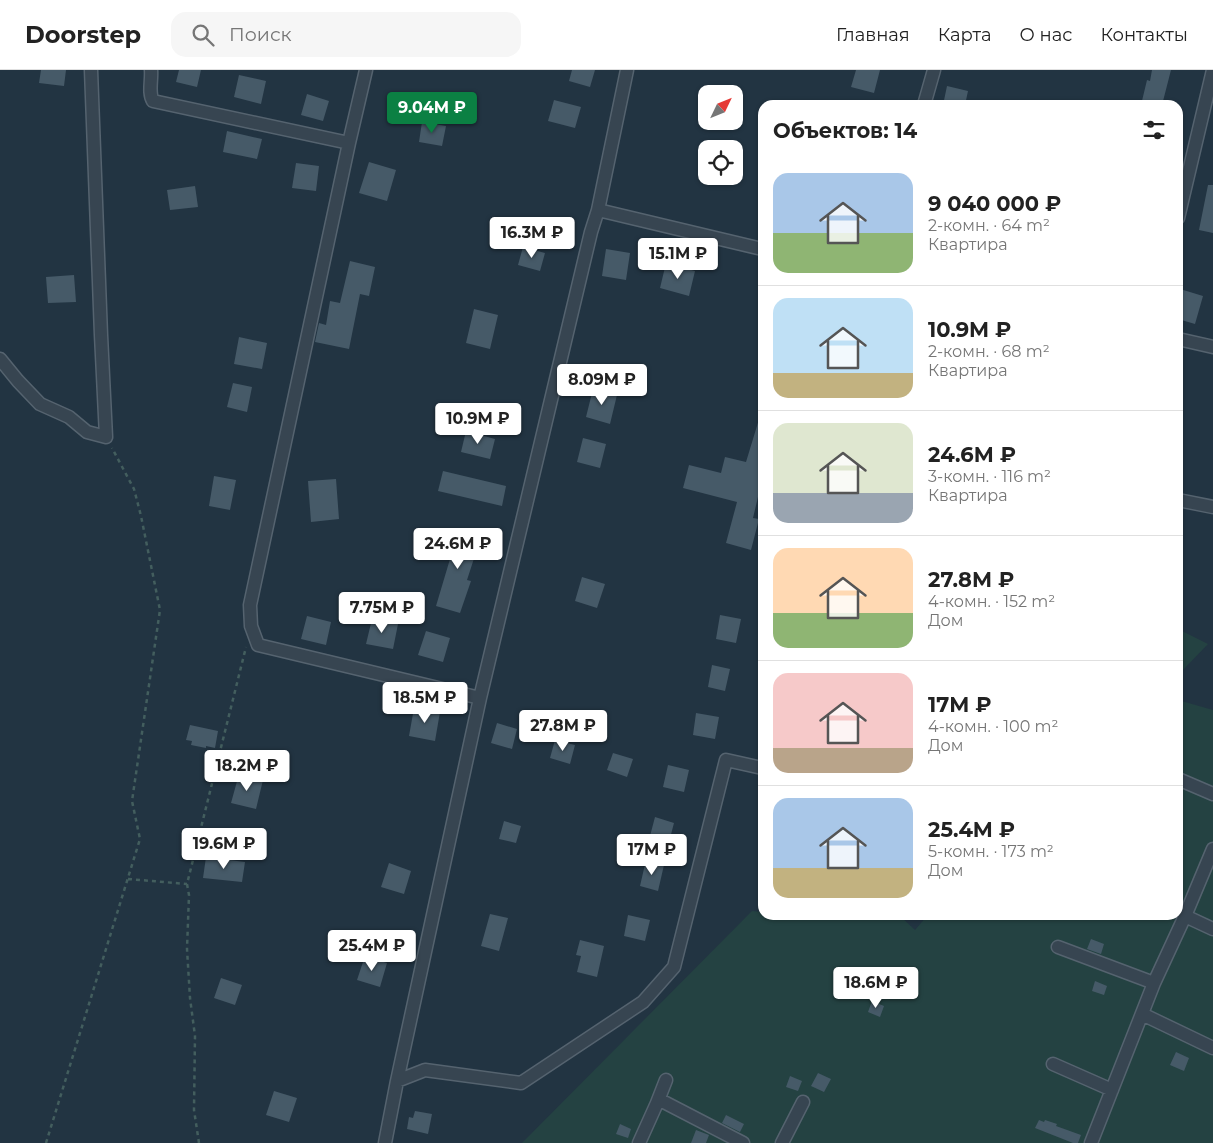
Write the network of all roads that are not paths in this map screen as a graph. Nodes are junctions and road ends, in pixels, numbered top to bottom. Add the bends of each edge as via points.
1 (91, 70) edge
2 (152, 70) edge
3 (366, 70) edge
4 (627, 70) edge
5 (934, 70) edge
6 (1213, 70) edge
7 (925, 100) edge
8 (349, 143) junction
9 (1183, 197) edge
10 (598, 210) junction
11 (758, 248) edge
12 (1183, 340) edge
13 (1213, 347) edge
14 (0, 360) edge
15 (1183, 501) edge
16 (1213, 507) edge
17 (480, 698) junction
18 (758, 767) edge
19 (1183, 781) edge
20 (1213, 794) edge
21 (1213, 849) edge
22 (1184, 916) joint
23 (1182, 920) edge
24 (1213, 929) edge
25 (1058, 947) dead end
26 (1154, 983) junction
27 (1142, 1014) junction
28 (1213, 1048) edge
29 (1053, 1064) dead end
30 (666, 1080) dead end
31 (397, 1081) junction
32 (1112, 1090) junction
33 (803, 1102) dead end
34 (657, 1103) junction
35 (385, 1143) edge
36 (639, 1143) edge
37 (744, 1143) edge
38 (782, 1143) edge
39 (1091, 1143) edge

1 - 14 lane via 106,437 87,432 69,417 40,404
2 - 8 lane via 150,94 153,101
3 - 8 lane
4 - 10 lane
5 - 7 lane
6 - 9 lane
8 - 17 lane via 250,605 251,626 258,645
10 - 11 lane
10 - 17 lane
12 - 13 lane
15 - 16 lane
17 - 31 lane
18 - 31 lane via 726,760 674,968 643,1002 521,1083 425,1070
19 - 20 lane
21 - 22 lane
22 - 24 lane
23 - 26 lane
25 - 26 lane
26 - 27 lane
27 - 28 lane
27 - 32 lane
29 - 32 lane
30 - 34 lane
31 - 35 lane
32 - 39 lane
33 - 38 lane
34 - 36 lane
34 - 37 lane via 662,1102

